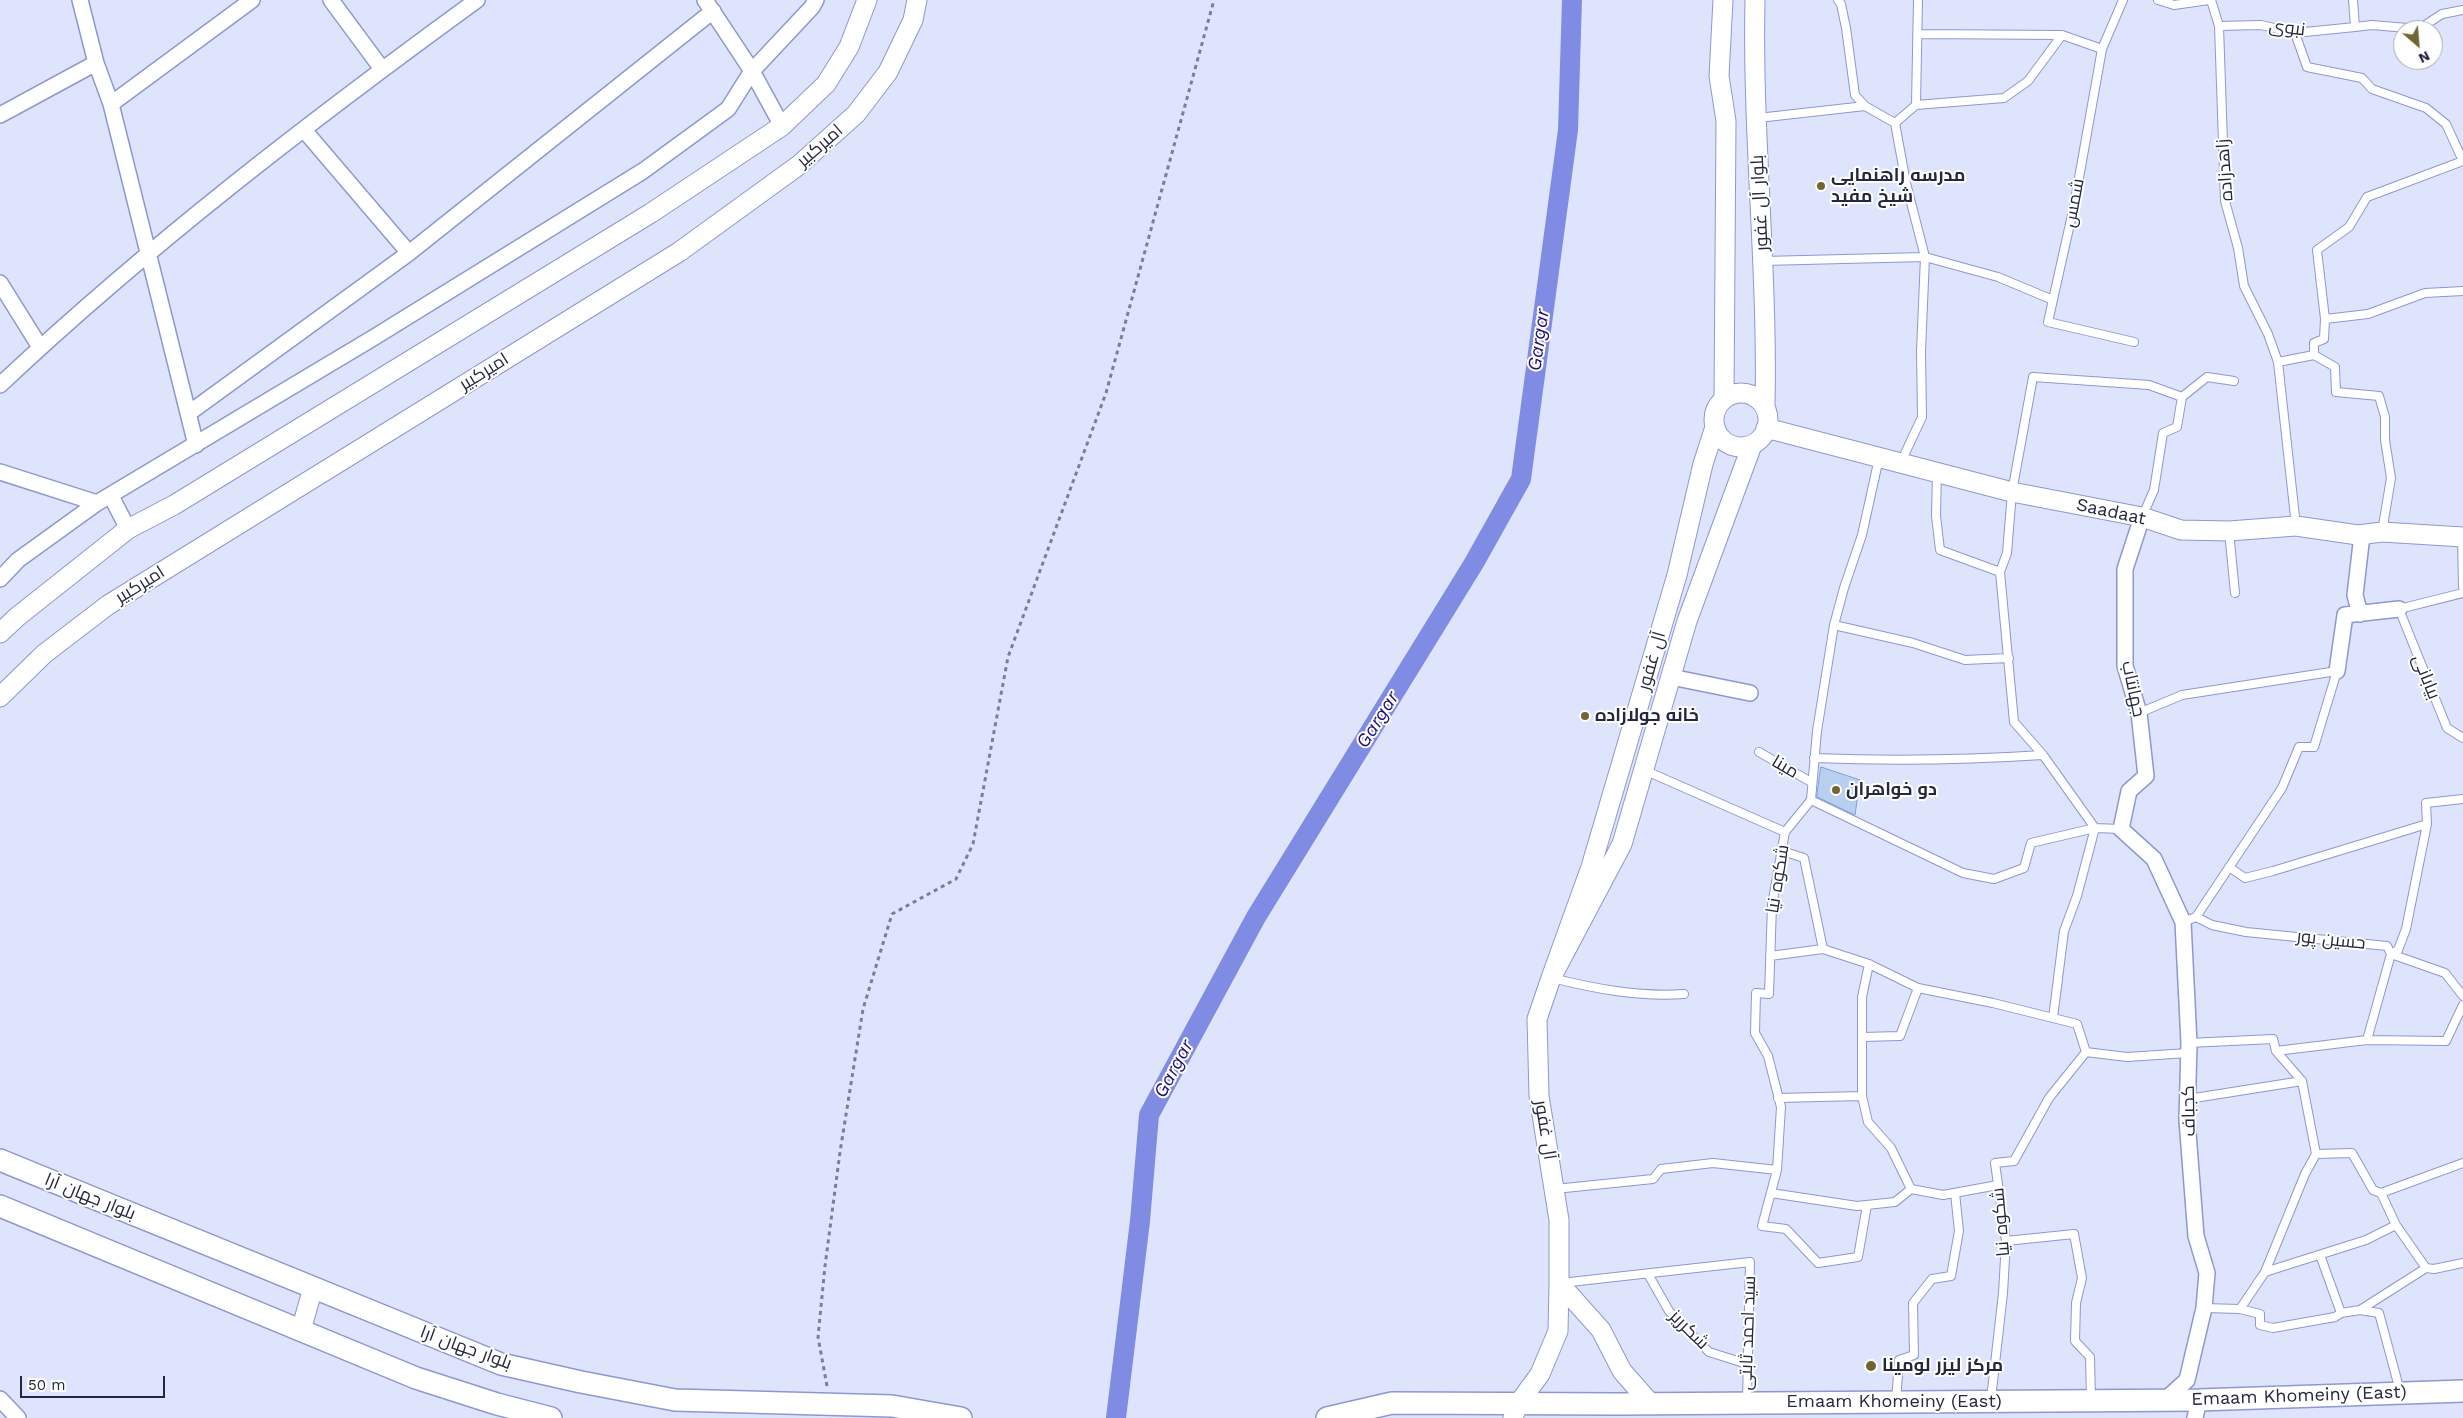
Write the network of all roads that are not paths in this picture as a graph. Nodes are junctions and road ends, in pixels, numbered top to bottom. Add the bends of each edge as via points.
1 (80, 0) edge
2 (252, 0) edge
3 (331, 0) edge
4 (477, 0) edge
5 (867, 0) edge
6 (917, 0) edge
7 (1723, 0) edge
8 (1755, 0) edge
9 (1838, 0) edge
10 (1918, 0) edge
11 (2123, 0) edge
12 (2158, 0) edge
13 (2210, 0) edge
14 (2353, 0) edge
15 (812, 2) edge
16 (709, 6) edge
17 (2463, 10) edge
18 (2219, 26) junction
19 (2355, 27) junction
20 (2295, 33) junction
21 (1918, 34) junction
22 (2062, 35) junction
23 (2102, 49) junction
24 (96, 63) junction
25 (382, 69) junction
26 (752, 71) junction
27 (111, 104) junction
28 (1916, 105) junction
29 (1865, 106) junction
30 (0, 115) edge
31 (1756, 119) junction
32 (1895, 123) junction
33 (782, 126) junction
34 (304, 130) junction
35 (2463, 161) edge
36 (148, 252) junction
37 (409, 253) junction
38 (1925, 257) junction
39 (1763, 261) junction
40 (0, 283) edge
41 (2463, 291) edge
42 (2053, 300) junction
43 (2325, 319) junction
44 (2134, 342) dead end
45 (40, 347) junction
46 (2314, 355) junction
47 (2278, 362) junction
48 (2234, 381) dead end
49 (0, 385) edge
50 (2182, 397) junction
51 (1724, 398) junction
52 (1765, 406) junction
53 (189, 413) junction
54 (1715, 427) junction
55 (1766, 428) junction
56 (196, 444) junction
57 (1752, 445) junction
58 (1880, 456) junction
59 (1901, 462) junction
60 (0, 472) edge
61 (1937, 472) junction
62 (2012, 492) junction
63 (104, 500) junction
64 (2142, 517) junction
65 (2296, 526) junction
66 (128, 529) junction
67 (2228, 531) junction
68 (2382, 532) junction
69 (2362, 535) junction
70 (2462, 537) edge
71 (2000, 572) junction
72 (0, 579) edge
73 (2463, 587) edge
74 (2463, 593) edge
75 (2235, 594) dead end
76 (2399, 609) junction
77 (2360, 614) junction
78 (1834, 625) junction
79 (0, 633) edge
80 (2009, 658) junction
81 (2337, 671) junction
82 (1671, 677) junction
83 (1750, 694) dead end
84 (0, 697) edge
85 (2140, 713) junction
86 (2463, 738) edge
87 (1759, 752) dead end
88 (2043, 754) junction
89 (1814, 758) junction
90 (1644, 770) junction
91 (1811, 782) junction
92 (2463, 799) edge
93 (1811, 800) junction
94 (2427, 824) junction
95 (2095, 828) junction
96 (2122, 829) junction
97 (1785, 832) junction
98 (1782, 851) junction
99 (2229, 867) junction
100 (2190, 920) junction
101 (1823, 949) junction
102 (2391, 954) junction
103 (1770, 956) junction
104 (1869, 964) junction
105 (1550, 978) junction
106 (1918, 988) junction
107 (1684, 994) dead end
108 (2463, 996) edge
109 (2463, 1005) edge
110 (2053, 1018) junction
111 (1862, 1037) junction
112 (2367, 1040) junction
113 (2188, 1048) junction
114 (2276, 1051) junction
115 (2086, 1052) junction
116 (2302, 1082) junction
117 (1862, 1096) junction
118 (1778, 1098) junction
119 (2188, 1098) junction
120 (2316, 1154) junction
121 (0, 1160) edge
122 (2463, 1163) edge
123 (1777, 1170) junction
124 (1998, 1185) junction
125 (1911, 1189) junction
126 (1554, 1190) junction
127 (1771, 1193) junction
128 (1955, 1193) junction
129 (2381, 1193) junction
130 (1867, 1205) junction
131 (0, 1206) edge
132 (2396, 1225) junction
133 (2006, 1241) junction
134 (2320, 1255) junction
135 (2463, 1263) edge
136 (2426, 1268) junction
137 (2265, 1272) junction
138 (1648, 1274) junction
139 (1559, 1283) junction
140 (314, 1288) junction
141 (2204, 1308) junction
142 (2240, 1309) junction
143 (2360, 1310) junction
144 (2341, 1313) junction
145 (301, 1330) junction
146 (1748, 1364) junction
147 (2463, 1391) edge
148 (2400, 1392) junction
149 (0, 1399) edge
150 (2166, 1400) junction
151 (1991, 1401) junction
152 (2091, 1401) junction
153 (1896, 1402) junction
154 (1747, 1403) junction
155 (1651, 1404) junction
156 (2197, 1409) edge
157 (1516, 1411) edge
158 (18, 1418) edge
159 (551, 1418) edge
160 (961, 1418) edge
161 (1327, 1418) edge

1 - 24 street
2 - 27 street
3 - 25 street
4 - 25 street
5 - 33 street via 849,47 826,84
6 - 84 street, امیرکبیر via 913,20 888,72 856,114 799,166 679,252 108,605 44,654
7 - 51 street, بلوار آل غفور via 1719,76 1726,121
8 - 31 street, بلوار آل غفور via 1753,72
9 - 29 lane via 1846,28 1855,96
10 - 21 lane
11 - 23 lane, شمس
12 - 13 lane via 2174,5
13 - 18 lane, زاهدزاده
14 - 19 lane
15 - 26 street
16 - 26 street
16 - 37 street
17 - 19 lane, نبوی via 2442,14 2419,29 2372,25
18 - 20 lane, نبوی via 2261,25
18 - 47 lane, زاهدزاده via 2225,201 2244,286
19 - 20 lane, نبوی
20 - 35 lane via 2307,67 2362,78 2372,90 2426,108 2446,124
21 - 22 lane
21 - 28 lane
22 - 23 lane
22 - 28 lane via 2028,81 2004,98
23 - 42 lane, شمس via 2074,206
24 - 27 street
24 - 30 street
25 - 34 street
26 - 33 street
26 - 56 street via 728,109 642,171
27 - 36 street
28 - 32 lane
29 - 31 lane
29 - 32 lane
31 - 39 street, بلوار آل غفور
32 - 38 lane
33 - 66 street via 642,218 174,505
34 - 36 street
34 - 37 street
35 - 43 lane via 2367,197 2349,227 2316,250
36 - 45 street
36 - 53 street
37 - 53 street
38 - 39 lane
38 - 42 lane via 1998,277
38 - 59 lane via 1922,417
39 - 52 street, بلوار آل غفور
40 - 45 street
41 - 43 lane via 2425,293 2368,314
42 - 44 lane, شمس via 2048,322
43 - 46 lane via 2324,339 2314,343
45 - 49 street
46 - 47 lane
46 - 68 lane via 2335,367 2336,392 2378,396 2385,417 2391,478
47 - 65 lane, زاهدزاده
48 - 50 lane via 2207,377
50 - 62 lane via 2149,385 2033,377
50 - 64 lane via 2177,427 2163,433 2154,490
51 - 52 street via 1738,393 1753,395
51 - 54 street via 1715,411
52 - 55 street via 1769,420
53 - 56 street
54 - 57 street via 1723,440 1736,447
54 - 105 street, آل غفور via 1677,575 1591,868
55 - 57 street via 1764,435
55 - 58 street, Saadaat
56 - 63 street
57 - 82 street, آل غفور via 1687,622
58 - 59 street, Saadaat
58 - 78 lane via 1862,535
59 - 61 street, Saadaat
60 - 63 street
61 - 62 street, Saadaat
61 - 71 lane via 1936,516 1940,550
62 - 64 street, Saadaat
62 - 71 lane via 2007,553
63 - 66 street
63 - 72 street via 18,560
64 - 67 street, Saadaat via 2181,530
64 - 85 street, جهانتاب via 2124,569 2125,666
65 - 67 street, Saadaat
65 - 69 street, Saadaat
66 - 79 street
67 - 75 lane
68 - 69 street, Saadaat
68 - 70 street, Saadaat
69 - 77 street via 2356,595
70 - 73 lane
71 - 80 lane
74 - 76 lane
76 - 77 street
76 - 86 lane, بیابانی via 2447,728
77 - 81 street via 2345,615
78 - 80 lane via 1913,643 1965,660
78 - 89 lane
80 - 88 lane via 2014,722
81 - 85 lane via 2182,695
81 - 99 lane via 2314,747 2299,747 2282,788
82 - 83 street
82 - 90 street, آل غفور
85 - 96 street, جهانتاب via 2146,776 2129,792
87 - 91 lane, مینا
88 - 89 lane via 1926,760
88 - 95 lane
89 - 91 lane
90 - 97 lane
90 - 105 street, آل غفور via 1622,844
91 - 93 lane
92 - 94 lane via 2426,803
93 - 95 lane via 1963,873 1994,879 2024,868 2032,844
93 - 97 lane, شکوه نیا
94 - 99 lane via 2273,872 2245,878
94 - 102 lane via 2406,929 2398,950
95 - 96 lane
95 - 110 lane via 2064,931
96 - 100 street, کجباف via 2154,859
97 - 98 lane, شکوه نیا
98 - 101 lane via 1804,858
98 - 103 lane, شکوه نیا via 1772,905
99 - 100 lane
100 - 102 lane, حسین پور via 2246,932 2387,946
100 - 113 street, کجباف
101 - 103 lane
101 - 104 lane
102 - 108 lane, حسین پور via 2445,973
102 - 112 lane
103 - 118 lane, شکوه نیا via 1769,994 1756,993 1755,1033 1768,1056
104 - 106 lane
104 - 111 lane via 1862,997
105 - 107 lane via 1600,990 1660,996
105 - 126 street, آل غفور via 1537,1020 1539,1096
106 - 110 lane
106 - 111 lane via 1900,1036
109 - 112 lane via 2446,1041
110 - 115 lane via 2077,1024
111 - 117 lane
112 - 114 lane
113 - 114 lane via 2272,1039
113 - 115 lane via 2127,1057
113 - 119 street, کجباف
114 - 116 lane
115 - 124 lane, شکوه نیا via 2049,1098 2014,1161 1995,1163
116 - 119 lane
116 - 120 lane
117 - 118 lane
117 - 125 lane via 1868,1122 1891,1148
118 - 123 lane, شکوه نیا
119 - 141 street, کجباف via 2196,1236 2207,1273
120 - 129 lane via 2352,1153 2373,1190
120 - 137 lane
121 - 140 main road, بلوار جهان آرا
122 - 129 lane
123 - 126 lane via 1712,1163 1661,1169 1653,1179
123 - 127 lane, شکوه نیا
124 - 128 lane
124 - 133 lane, شکوه نیا
125 - 128 lane via 1943,1195
125 - 130 lane via 1895,1202
126 - 139 street, آل غفور via 1559,1220
127 - 130 lane
127 - 130 lane, شکوه نیا via 1762,1226 1786,1229 1818,1263 1858,1257
128 - 153 lane via 1959,1231 1951,1276 1932,1279 1914,1303 1914,1355 1899,1360
129 - 132 lane
131 - 145 main road
132 - 134 lane via 2366,1240
132 - 136 lane
133 - 151 lane, شکوه نیا
133 - 152 lane via 2074,1234 2082,1278 2076,1303 2075,1341 2090,1357
134 - 137 lane
134 - 144 lane
135 - 136 lane via 2434,1270
136 - 143 lane
137 - 142 lane
138 - 139 lane
138 - 146 lane, شکرریز via 1669,1311 1709,1352
138 - 146 lane, سید احمد ثابتی via 1750,1262
139 - 155 street via 1601,1330 1622,1370
139 - 157 street, آل غفور via 1558,1331 1540,1374
140 - 145 street
140 - 160 main road, بلوار جهان آرا via 501,1364 581,1382 675,1400 892,1406
141 - 142 lane
141 - 150 street, کجباف via 2187,1380
142 - 144 lane via 2260,1314 2260,1326 2273,1328 2335,1317
143 - 144 lane
143 - 148 lane via 2379,1313
145 - 159 main road via 416,1378
146 - 154 lane, سید احمد ثابتی
147 - 148 main road, Emaam Khomeiny (East)
148 - 156 main road, Emaam Khomeiny (East)
149 - 158 street
150 - 152 main road, Emaam Khomeiny (East)
150 - 156 main road, Emaam Khomeiny (East)
151 - 152 main road, Emaam Khomeiny (East)
151 - 153 main road, Emaam Khomeiny (East)
153 - 154 main road, Emaam Khomeiny (East)
154 - 155 main road, Emaam Khomeiny (East)
155 - 157 main road, Emaam Khomeiny (East)
157 - 161 main road, Emaam Khomeiny (East) via 1392,1403

